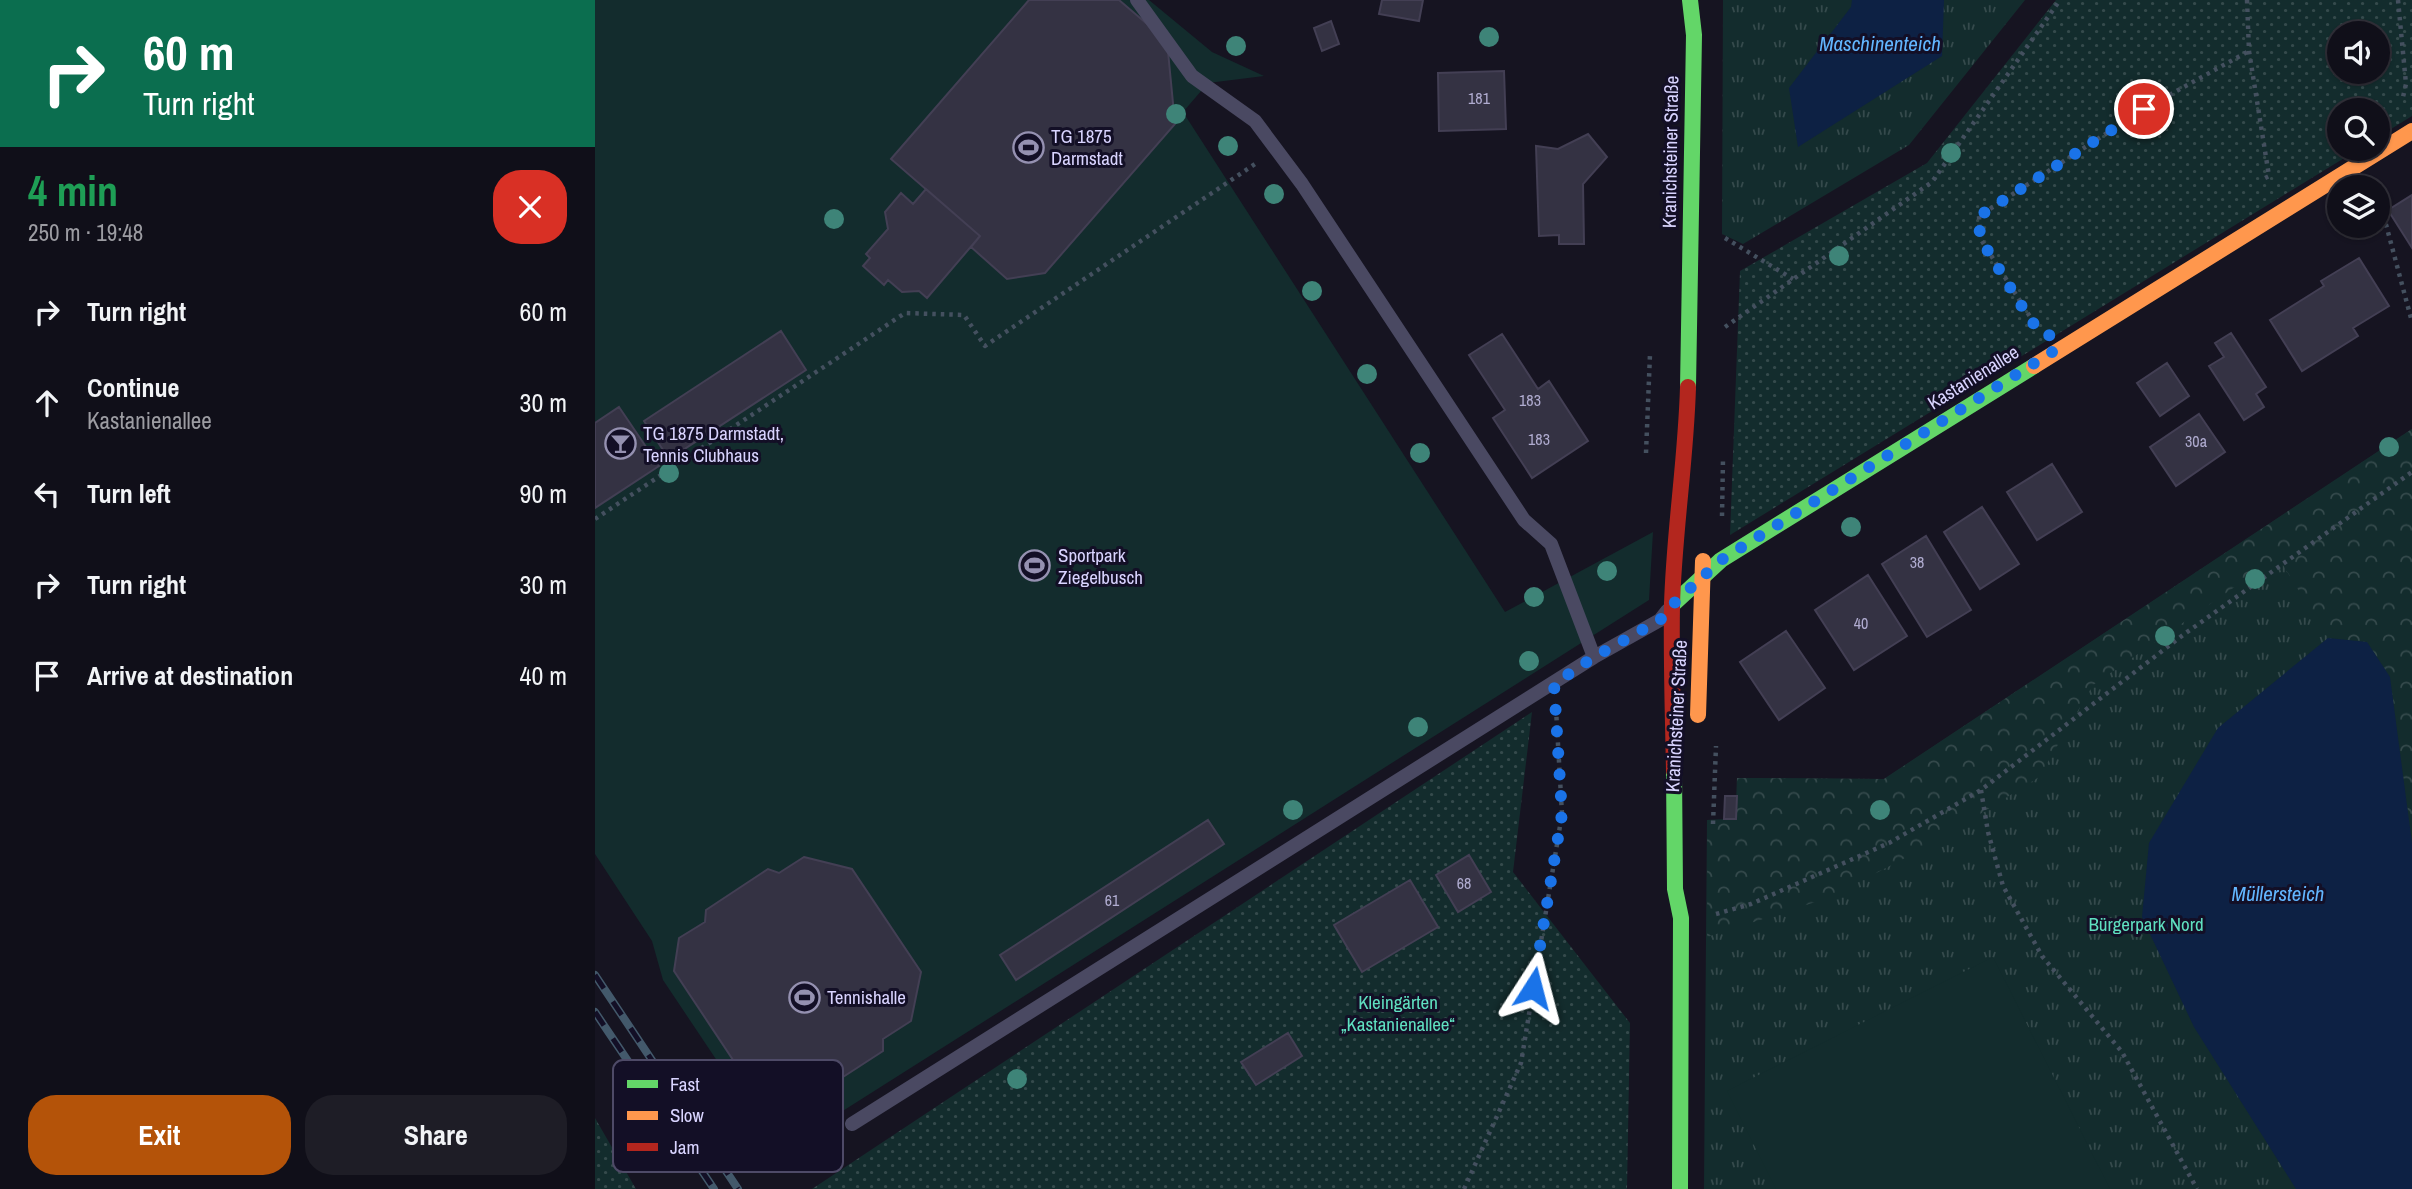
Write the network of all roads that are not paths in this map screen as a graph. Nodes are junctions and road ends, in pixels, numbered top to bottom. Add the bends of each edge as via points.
1 (1137, 0) edge
2 (1690, 0) edge
3 (2412, 131) edge
4 (1687, 431) junction
5 (1698, 491) dead end
6 (1703, 540) dead end
7 (1704, 577) junction
8 (1672, 605) junction
9 (1594, 657) junction
10 (1696, 738) dead end
11 (1691, 858) dead end
12 (1681, 918) junction
13 (852, 1124) dead end
14 (1680, 1189) edge

1 - 9 lane via 1192,76 1255,121 1331,227 1524,520 1551,544
2 - 4 main road, Kranichsteiner Straße via 1694,35
3 - 7 main road, Kastanienallee via 1721,560
4 - 5 main road, Kranichsteiner Straße
4 - 8 main road, Kranichsteiner Straße
6 - 7 main road, Kranichsteiner Straße
7 - 8 main road, Kastanienallee
7 - 10 main road, Kranichsteiner Straße
8 - 9 lane via 1660,620
8 - 12 main road, Kranichsteiner Straße via 1675,889
9 - 13 lane
11 - 12 main road, Kranichsteiner Straße
12 - 14 main road, Kranichsteiner Straße

